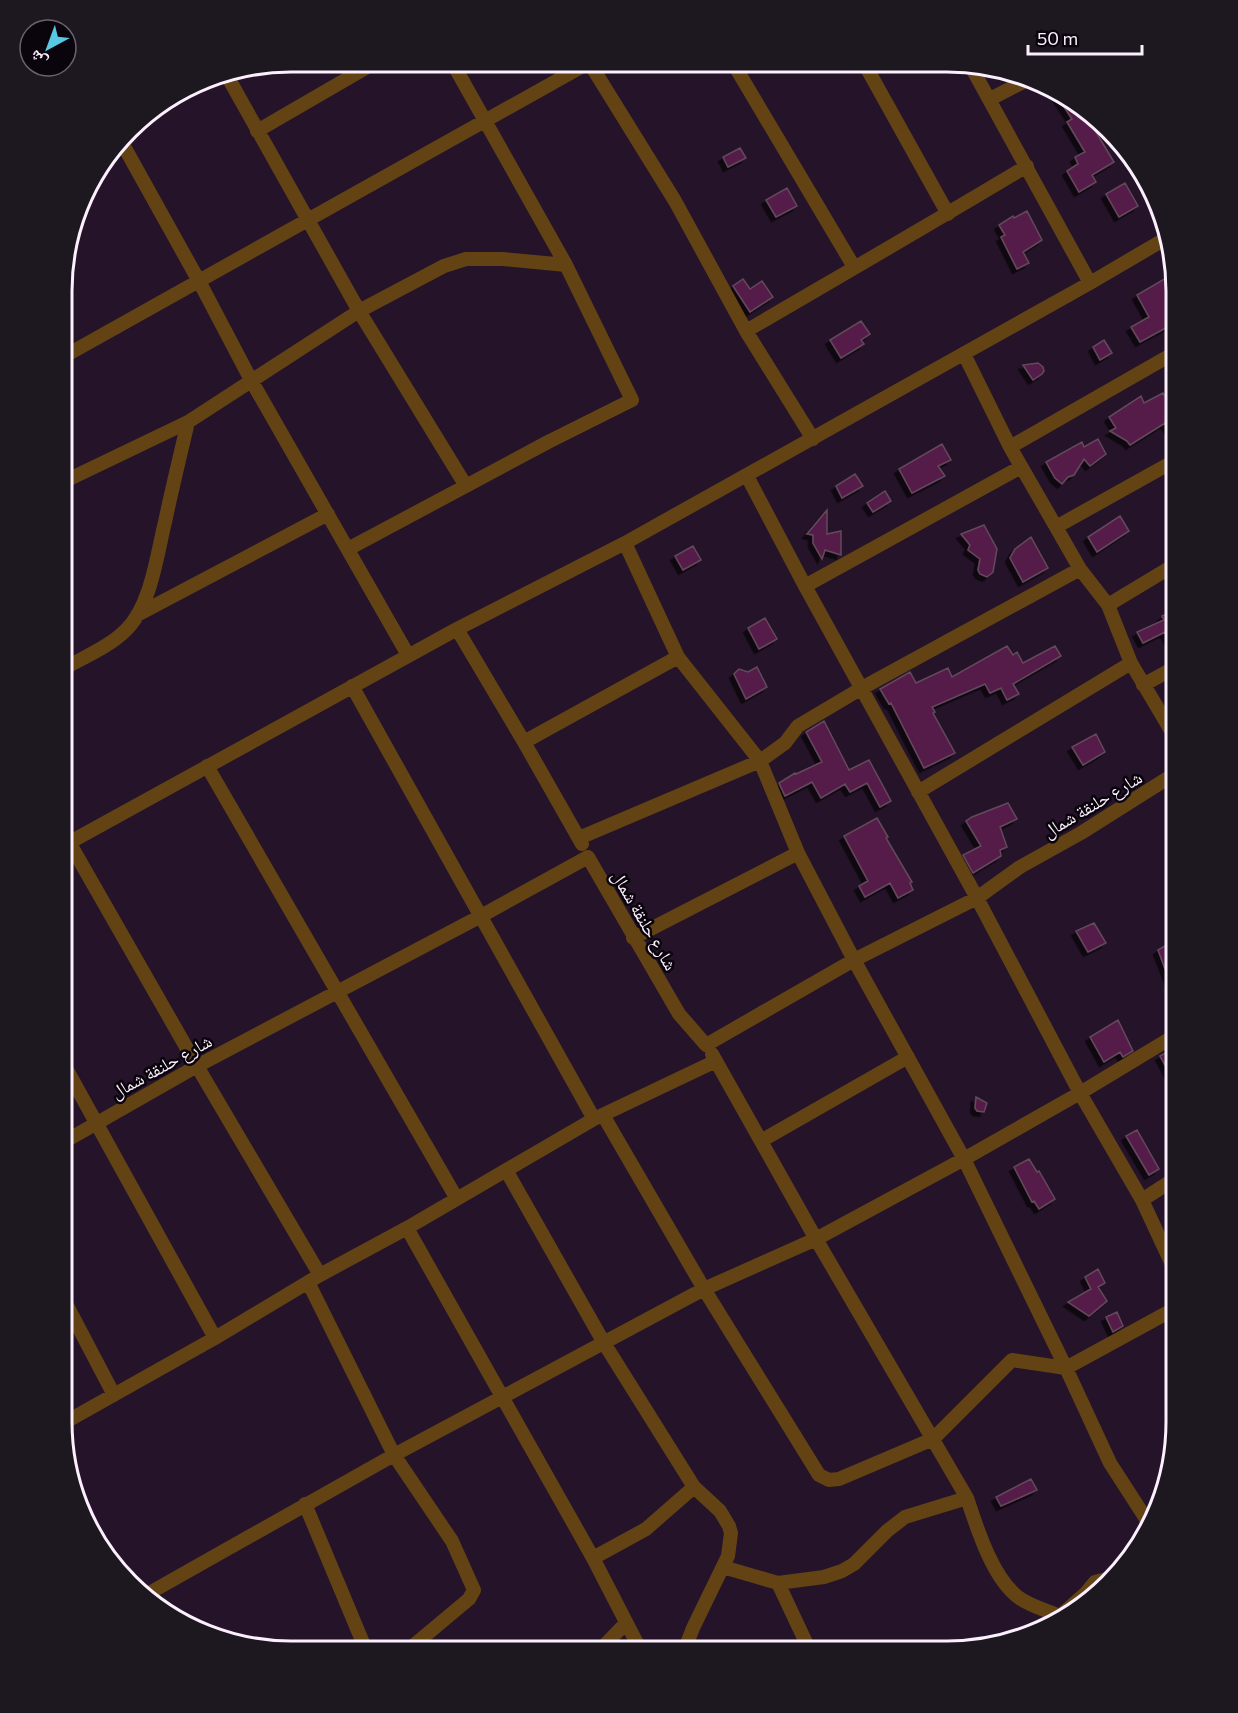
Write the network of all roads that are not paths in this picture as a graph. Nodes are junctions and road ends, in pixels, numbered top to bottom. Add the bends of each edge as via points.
1 (350, 72) edge
2 (457, 72) edge
3 (572, 72) edge
4 (596, 72) edge
5 (738, 72) edge
6 (869, 72) edge
7 (975, 74) edge
8 (230, 81) edge
9 (1019, 84) edge
10 (990, 99) junction
11 (484, 122) junction
12 (257, 131) junction
13 (125, 148) edge
14 (1027, 166) junction
15 (948, 214) junction
16 (308, 221) junction
17 (1161, 241) edge
18 (566, 265) junction
19 (854, 267) junction
20 (200, 283) junction
21 (1090, 283) junction
22 (359, 310) junction
23 (746, 331) junction
24 (72, 352) edge
25 (964, 354) junction
26 (1166, 358) edge
27 (251, 380) junction
28 (188, 422) junction
29 (813, 439) junction
30 (1010, 447) junction
31 (1166, 466) edge
32 (1021, 467) junction
33 (747, 476) junction
34 (72, 478) edge
35 (466, 486) junction
36 (328, 514) junction
37 (1056, 527) junction
38 (625, 543) junction
39 (348, 549) junction
40 (1080, 569) junction
41 (1166, 570) edge
42 (805, 586) junction
43 (1108, 605) junction
44 (137, 615) junction
45 (456, 629) junction
46 (408, 655) junction
47 (678, 657) junction
48 (1131, 663) junction
49 (72, 664) edge
50 (1166, 672) edge
51 (1143, 685) junction
52 (352, 686) junction
53 (862, 688) junction
54 (1166, 723) edge
55 (524, 742) junction
56 (760, 761) junction
57 (207, 766) junction
58 (1166, 779) edge
59 (918, 792) junction
60 (579, 838) junction
61 (72, 841) edge
62 (798, 853) junction
63 (72, 854) edge
64 (588, 857) junction
65 (977, 898) junction
66 (481, 916) junction
67 (633, 938) junction
68 (854, 960) junction
69 (337, 992) junction
70 (1166, 1041) edge
71 (706, 1045) junction
72 (908, 1057) junction
73 (716, 1060) junction
74 (196, 1065) junction
75 (72, 1079) edge
76 (1080, 1093) junction
77 (598, 1117) junction
78 (96, 1123) junction
79 (72, 1137) edge
80 (761, 1142) junction
81 (964, 1159) junction
82 (506, 1170) junction
83 (1166, 1184) edge
84 (457, 1198) junction
85 (1142, 1200) junction
86 (407, 1228) junction
87 (816, 1239) junction
88 (1166, 1252) edge
89 (314, 1278) junction
90 (704, 1289) junction
91 (1166, 1313) edge
92 (72, 1315) edge
93 (215, 1338) junction
94 (604, 1343) junction
95 (1066, 1368) junction
96 (114, 1395) junction
97 (502, 1398) junction
98 (72, 1418) edge
99 (933, 1439) junction
100 (394, 1455) junction
101 (694, 1487) junction
102 (967, 1498) junction
103 (305, 1504) junction
104 (1144, 1516) edge
105 (593, 1558) junction
106 (723, 1567) junction
107 (778, 1583) junction
108 (152, 1591) edge
109 (1051, 1615) edge
110 (626, 1623) junction
111 (362, 1641) edge
112 (419, 1641) edge
113 (608, 1641) edge
114 (636, 1641) edge
115 (688, 1641) edge
116 (805, 1641) edge

1 - 12 street
2 - 11 street
3 - 11 street
4 - 23 street via 675,201
5 - 19 street
6 - 15 street
7 - 10 street
8 - 12 street
9 - 10 street
10 - 14 street
11 - 16 street
11 - 18 street
12 - 16 street
13 - 20 street
14 - 15 street
14 - 21 street
15 - 19 street
16 - 20 street
16 - 22 street
17 - 21 street
18 - 22 street via 466,259 444,266
18 - 35 street via 632,400
19 - 23 street
20 - 24 street
20 - 27 street
21 - 25 street
22 - 27 street
22 - 35 street
23 - 29 street
25 - 29 street
25 - 30 street
26 - 30 street
27 - 28 street
27 - 36 street
28 - 34 street
28 - 44 street via 152,575
29 - 33 street
30 - 32 street
31 - 37 street
32 - 37 street
32 - 42 street
33 - 38 street
33 - 42 street
35 - 39 street
36 - 39 street
36 - 44 street
37 - 40 street
38 - 45 street
38 - 47 street
39 - 46 street
40 - 43 street
40 - 53 street
41 - 43 street
42 - 53 street
43 - 48 street
44 - 49 street via 112,641
45 - 46 street
45 - 55 street
46 - 52 street
47 - 55 street
47 - 56 street
48 - 51 street
48 - 59 street
50 - 51 street
51 - 54 street
52 - 57 street
52 - 66 street
53 - 56 street via 798,726 785,743
53 - 59 street
55 - 60 street
56 - 60 street
56 - 62 street
57 - 61 street
57 - 69 street
58 - 65 street, شارع حلنقة شمال via 1020,867
59 - 65 street
60 - 64 street
62 - 67 street
62 - 68 street
63 - 74 street
64 - 66 street, شارع حلنقة شمال
64 - 67 street, شارع حلنقة شمال
65 - 68 street, شارع حلنقة شمال
65 - 76 street
66 - 69 street, شارع حلنقة شمال
66 - 77 street
67 - 71 street, شارع حلنقة شمال via 679,1014
68 - 71 street, شارع حلنقة شمال
68 - 72 street
69 - 74 street, شارع حلنقة شمال
69 - 84 street
70 - 76 street
71 - 73 street
72 - 80 street
72 - 81 street
73 - 77 street
73 - 80 street
74 - 78 street, شارع حلنقة شمال
74 - 89 street
75 - 78 street
76 - 81 street
76 - 85 street
77 - 82 street
77 - 90 street
78 - 79 street, شارع حلنقة شمال
78 - 93 street
80 - 87 street
81 - 87 street
81 - 95 street
82 - 84 street
82 - 94 street
83 - 85 street
84 - 86 street
85 - 88 street
86 - 89 street
86 - 97 street
87 - 90 street
87 - 99 street
89 - 93 street
89 - 100 street
90 - 94 street
90 - 99 street via 819,1475 839,1479
91 - 95 street
92 - 96 street
93 - 96 street
94 - 97 street
94 - 101 street
95 - 99 street via 1012,1360
95 - 104 street via 1110,1463
96 - 98 street
97 - 100 street
97 - 105 street
99 - 102 street
100 - 103 street
100 - 112 street via 452,1541 474,1590 469,1599
101 - 105 street via 646,1529
101 - 106 street via 720,1511 729,1526 730,1543
102 - 107 street via 905,1517 842,1571 800,1582
102 - 109 street via 992,1564 1012,1592
103 - 108 street
103 - 111 street
105 - 110 street
106 - 107 street
106 - 115 street
107 - 116 street
110 - 113 street
110 - 114 street

